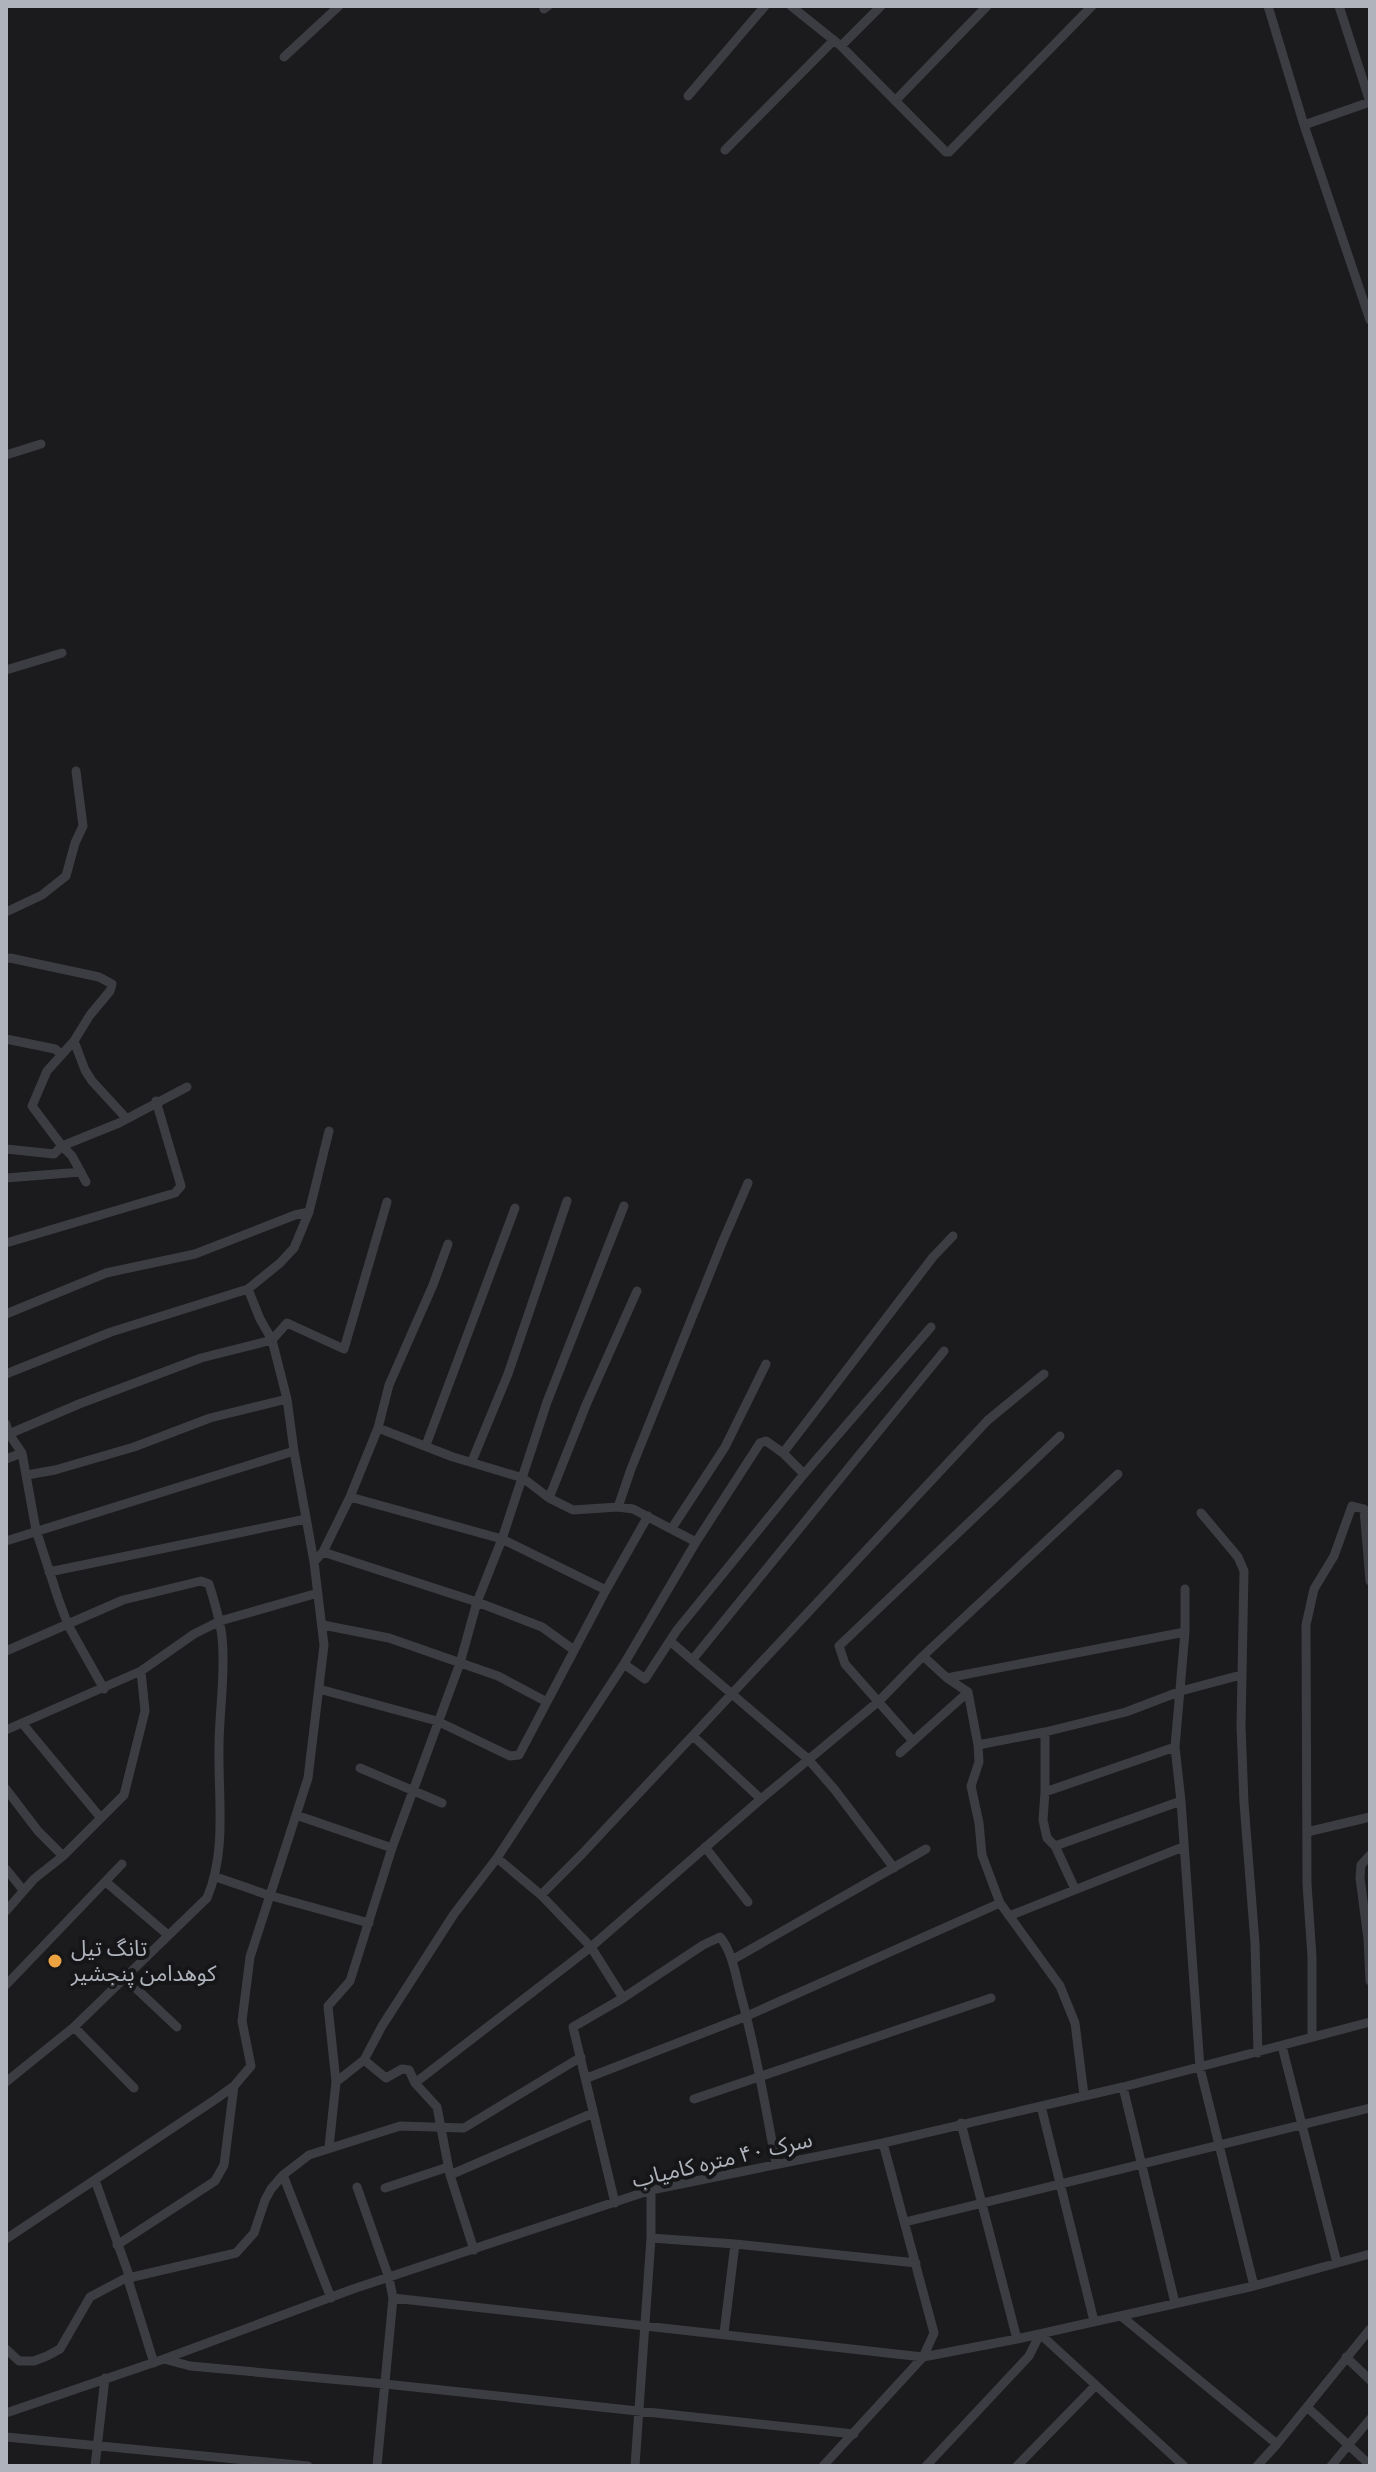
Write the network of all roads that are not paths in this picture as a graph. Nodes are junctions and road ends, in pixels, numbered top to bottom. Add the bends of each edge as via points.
1 (339, 6) edge
2 (765, 6) edge
3 (791, 6) edge
4 (881, 6) edge
5 (987, 6) edge
6 (1092, 6) edge
7 (1268, 6) edge
8 (1339, 6) edge
9 (838, 43) junction
10 (284, 57) dead end
11 (688, 96) dead end
12 (895, 101) junction
13 (1304, 125) junction
14 (725, 150) dead end
15 (1370, 320) edge
16 (41, 444) dead end
17 (6, 455) edge
18 (62, 653) dead end
19 (6, 670) edge
20 (76, 771) dead end
21 (6, 912) edge
22 (6, 959) edge
23 (6, 1039) edge
24 (74, 1041) junction
25 (61, 1054) junction
26 (187, 1087) dead end
27 (156, 1101) junction
28 (126, 1118) junction
29 (329, 1131) dead end
30 (62, 1146) junction
31 (6, 1149) edge
32 (6, 1178) edge
33 (748, 1183) dead end
34 (567, 1201) dead end
35 (387, 1202) dead end
36 (624, 1206) dead end
37 (515, 1208) dead end
38 (309, 1212) junction
39 (953, 1236) dead end
40 (6, 1243) edge
41 (448, 1244) dead end
42 (248, 1289) junction
43 (637, 1291) dead end
44 (6, 1314) edge
45 (931, 1327) dead end
46 (272, 1340) junction
47 (944, 1351) dead end
48 (766, 1364) dead end
49 (6, 1374) edge
50 (1044, 1374) dead end
51 (287, 1399) junction
52 (378, 1428) junction
53 (8, 1429) edge
54 (1060, 1436) dead end
55 (426, 1445) junction
56 (294, 1451) junction
57 (22, 1453) junction
58 (783, 1453) junction
59 (6, 1459) edge
60 (472, 1461) junction
61 (804, 1474) junction
62 (1118, 1474) dead end
63 (27, 1475) junction
64 (523, 1478) junction
65 (350, 1497) junction
66 (549, 1498) junction
67 (618, 1507) junction
68 (1201, 1513) dead end
69 (648, 1516) junction
70 (306, 1519) junction
71 (672, 1528) junction
72 (36, 1530) junction
73 (502, 1539) junction
74 (6, 1541) edge
75 (696, 1542) junction
76 (323, 1552) junction
77 (314, 1562) junction
78 (49, 1572) junction
79 (1370, 1581) edge
80 (1185, 1589) dead end
81 (606, 1590) junction
82 (318, 1593) junction
83 (477, 1602) junction
84 (220, 1621) junction
85 (68, 1625) junction
86 (323, 1625) junction
87 (1185, 1632) junction
88 (671, 1642) junction
89 (574, 1650) junction
90 (6, 1651) edge
91 (923, 1656) junction
92 (693, 1659) junction
93 (460, 1663) junction
94 (624, 1664) junction
95 (141, 1671) junction
96 (1241, 1675) junction
97 (947, 1678) junction
98 (104, 1689) junction
99 (319, 1689) junction
100 (1181, 1691) junction
101 (968, 1692) junction
102 (731, 1693) junction
103 (879, 1701) junction
104 (547, 1702) junction
105 (437, 1721) junction
106 (22, 1723) junction
107 (6, 1730) edge
108 (1045, 1732) junction
109 (693, 1736) junction
110 (913, 1741) junction
111 (978, 1745) junction
112 (1175, 1747) junction
113 (900, 1753) dead end
114 (808, 1759) junction
115 (360, 1768) dead end
116 (6, 1789) edge
117 (413, 1789) junction
118 (1045, 1792) junction
119 (761, 1799) junction
120 (1181, 1801) junction
121 (442, 1803) dead end
122 (296, 1815) junction
123 (100, 1817) junction
124 (1370, 1817) edge
125 (1307, 1832) junction
126 (1055, 1846) junction
127 (705, 1847) junction
128 (1183, 1847) junction
129 (392, 1848) junction
130 (926, 1849) dead end
131 (1370, 1855) edge
132 (63, 1856) junction
133 (497, 1858) junction
134 (122, 1864) dead end
135 (894, 1868) junction
136 (6, 1869) edge
137 (216, 1877) junction
138 (106, 1882) junction
139 (1075, 1889) junction
140 (23, 1890) junction
141 (268, 1895) junction
142 (541, 1895) junction
143 (748, 1902) dead end
144 (1000, 1903) junction
145 (6, 1911) edge
146 (1009, 1916) junction
147 (369, 1923) junction
148 (168, 1935) junction
149 (591, 1947) junction
150 (732, 1960) junction
151 (126, 1979) junction
152 (1370, 1981) edge
153 (6, 1985) edge
154 (623, 1998) junction
155 (991, 1998) dead end
156 (747, 2016) junction
157 (1370, 2022) edge
158 (74, 2027) junction
159 (177, 2027) dead end
160 (1312, 2037) junction
161 (1282, 2046) junction
162 (1258, 2053) junction
163 (581, 2057) junction
164 (364, 2060) junction
165 (1200, 2068) junction
166 (760, 2075) junction
167 (587, 2078) junction
168 (6, 2082) edge
169 (336, 2082) junction
170 (415, 2083) junction
171 (234, 2086) junction
172 (1123, 2087) junction
173 (134, 2088) dead end
174 (1084, 2095) junction
175 (694, 2099) dead end
176 (1041, 2106) junction
177 (1370, 2108) edge
178 (593, 2113) junction
179 (961, 2123) junction
180 (1301, 2126) junction
181 (442, 2128) junction
182 (883, 2143) junction
183 (1218, 2146) junction
184 (329, 2147) junction
185 (776, 2163) junction
186 (1141, 2164) junction
187 (449, 2171) junction
188 (283, 2175) junction
189 (95, 2180) junction
190 (1060, 2183) junction
191 (357, 2187) dead end
192 (385, 2188) dead end
193 (651, 2190) junction
194 (615, 2203) junction
195 (982, 2203) junction
196 (905, 2222) junction
197 (651, 2238) junction
198 (6, 2239) edge
199 (735, 2244) junction
200 (117, 2245) junction
201 (474, 2250) junction
202 (1370, 2254) edge
203 (916, 2263) junction
204 (1337, 2263) junction
205 (130, 2278) junction
206 (389, 2278) junction
207 (1254, 2286) junction
208 (331, 2298) junction
209 (393, 2298) junction
210 (1175, 2303) junction
211 (1121, 2316) junction
212 (1094, 2321) junction
213 (644, 2325) junction
214 (1370, 2329) edge
215 (724, 2333) junction
216 (1040, 2334) junction
217 (1017, 2339) junction
218 (6, 2349) edge
219 (923, 2357) junction
220 (1346, 2357) junction
221 (159, 2361) junction
222 (105, 2378) junction
223 (1370, 2380) edge
224 (385, 2384) junction
225 (1095, 2386) junction
226 (1307, 2407) junction
227 (640, 2411) junction
228 (6, 2413) edge
229 (1370, 2419) edge
230 (854, 2434) junction
231 (6, 2437) edge
232 (1277, 2444) junction
233 (97, 2446) junction
234 (1349, 2446) junction
235 (1179, 2465) edge
236 (1370, 2465) edge
237 (95, 2466) edge
238 (308, 2466) edge
239 (377, 2466) edge
240 (635, 2466) edge
241 (823, 2466) edge
242 (926, 2466) edge
243 (1017, 2466) edge
244 (1257, 2466) edge
245 (1331, 2466) edge

1 - 10 street
2 - 11 street
3 - 9 street
4 - 9 street
5 - 12 street
6 - 12 street via 949,152 943,152
7 - 13 street
8 - 13 street via 1370,102
9 - 12 street
9 - 14 street
13 - 15 street
16 - 17 street
18 - 19 street
20 - 21 street via 83,826 66,876
22 - 24 street via 112,984
23 - 25 street
24 - 25 street
24 - 28 street via 92,1081
25 - 30 street via 32,1106
26 - 27 street
27 - 28 street
27 - 40 street via 181,1186 175,1193
28 - 30 street
29 - 38 street
30 - 31 street via 54,1154
30 - 32 street via 83,1177
33 - 67 street
34 - 60 street
35 - 46 street via 344,1349 287,1323
36 - 64 street
37 - 55 street
38 - 42 street via 294,1248
38 - 44 street via 195,1254 106,1273
39 - 58 street
41 - 52 street via 389,1385
42 - 46 street
42 - 49 street via 111,1332
43 - 66 street
45 - 61 street
46 - 51 street
46 - 53 street via 201,1358
47 - 92 street
48 - 71 street via 725,1447
50 - 102 street via 988,1420
51 - 56 street
51 - 63 street
52 - 55 street
52 - 65 street
53 - 57 street
54 - 103 street via 839,1646 845,1664
55 - 60 street
56 - 70 street
56 - 72 street
57 - 59 street
57 - 63 street
58 - 61 street
58 - 75 street via 766,1441 760,1443
60 - 64 street
61 - 88 street
62 - 91 street
63 - 72 street
64 - 66 street
64 - 73 street
65 - 73 street
65 - 76 street
66 - 67 street via 573,1510
67 - 69 street
68 - 96 street via 1244,1571
69 - 71 street
69 - 81 street
70 - 77 street
70 - 78 street
71 - 75 street
72 - 74 street
72 - 78 street
73 - 81 street
73 - 83 street
75 - 94 street
76 - 77 street
76 - 83 street
77 - 82 street
78 - 85 street
79 - 125 street via 1364,1509 1352,1506 1334,1556 1314,1589 1306,1625
80 - 87 street
81 - 89 street
82 - 84 street
82 - 86 street
83 - 89 street via 542,1627
83 - 93 street
84 - 85 street via 209,1584 201,1581 123,1600
84 - 95 street
84 - 137 street
85 - 90 street
85 - 98 street
86 - 93 street via 389,1638
86 - 99 street
87 - 97 street
87 - 100 street
88 - 92 street
88 - 94 street via 645,1679
89 - 104 street
91 - 97 street
91 - 103 street
92 - 102 street
93 - 104 street
93 - 105 street
94 - 133 street
95 - 98 street
95 - 123 street via 145,1711 124,1795
96 - 100 street
96 - 162 street
97 - 101 street
98 - 106 street
99 - 105 street
99 - 122 street via 308,1778
100 - 108 street via 1126,1712
100 - 112 street
101 - 110 street
101 - 111 street
102 - 109 street
102 - 114 street
103 - 110 street
103 - 114 street
104 - 105 street via 519,1755 510,1756
105 - 117 street
106 - 107 street
106 - 123 street
108 - 111 street
108 - 118 street
109 - 119 street
109 - 142 street
110 - 113 street
111 - 144 street via 971,1786 982,1855
112 - 118 street
112 - 120 street
114 - 119 street
114 - 135 street
115 - 117 street
116 - 132 street
117 - 121 street
117 - 129 street
118 - 126 street via 1043,1820
119 - 127 street
120 - 126 street
120 - 128 street
122 - 129 street
122 - 141 street
123 - 132 street
124 - 125 street
125 - 160 street
126 - 139 street
127 - 143 street
127 - 149 street
128 - 139 street
128 - 165 street
129 - 147 street
130 - 135 street
131 - 152 street via 1361,1865 1360,1878
132 - 140 street
133 - 142 street
133 - 164 street via 454,1914
134 - 138 street
135 - 150 street
136 - 140 street
137 - 141 street
137 - 148 street via 207,1898
138 - 148 street
138 - 153 street
139 - 146 street
140 - 145 street
141 - 147 street
141 - 171 street via 250,1957 242,2021 251,2066
142 - 149 street
144 - 146 street
144 - 156 street
146 - 174 street via 1060,1986 1075,2023
147 - 169 street via 350,1981 328,2006
148 - 151 street
149 - 154 street
149 - 170 street
150 - 154 street via 720,1937
150 - 156 street
151 - 158 street
151 - 159 street
154 - 163 street via 573,2027
155 - 166 street
156 - 166 street
156 - 167 street
157 - 160 street, سرک ۴۰ متره کامیاب
158 - 168 street
158 - 173 street
160 - 161 street, سرک ۴۰ متره کامیاب
161 - 162 street, سرک ۴۰ متره کامیاب
161 - 180 street
162 - 165 street, سرک ۴۰ متره کامیاب
163 - 167 street
163 - 181 street via 464,2128
164 - 169 street
164 - 170 street via 386,2078 409,2070
165 - 172 street, سرک ۴۰ متره کامیاب
165 - 183 street
166 - 175 street
166 - 185 street
167 - 178 street
169 - 184 street
170 - 181 street via 437,2107
171 - 189 street
171 - 200 street via 224,2165 215,2181
172 - 174 street, سرک ۴۰ متره کامیاب
172 - 186 street
174 - 176 street, سرک ۴۰ متره کامیاب
176 - 179 street, سرک ۴۰ متره کامیاب
176 - 190 street
177 - 180 street
178 - 187 street
178 - 194 street
179 - 182 street, سرک ۴۰ متره کامیاب
179 - 195 street
180 - 183 street
180 - 204 street
181 - 184 street via 400,2126
181 - 187 street
182 - 185 street, سرک ۴۰ متره کامیاب
182 - 196 street
183 - 186 street
183 - 207 street
184 - 188 street
185 - 193 street, سرک ۴۰ متره کامیاب
186 - 190 street
186 - 210 street
187 - 192 street
187 - 201 street
188 - 205 street via 265,2200 254,2233 236,2253
188 - 208 street
189 - 198 street
189 - 200 street
190 - 195 street
190 - 212 street
191 - 206 street
193 - 194 street, سرک ۴۰ متره کامیاب
193 - 197 street
194 - 201 street, سرک ۴۰ متره کامیاب
195 - 196 street
195 - 217 street
196 - 203 street
197 - 199 street
197 - 213 street
199 - 203 street
199 - 215 street
200 - 205 street
201 - 206 street, سرک ۴۰ متره کامیاب
202 - 204 street
203 - 219 street via 934,2333
204 - 207 street
205 - 218 street via 90,2297 60,2349 34,2361 19,2361
205 - 221 street
206 - 208 street, سرک ۴۰ متره کامیاب
206 - 209 street
207 - 210 street
208 - 221 street, سرک ۴۰ متره کامیاب
209 - 213 street
209 - 224 street
210 - 211 street
211 - 212 street
211 - 232 street
212 - 216 street
213 - 215 street
213 - 227 street
214 - 220 street
215 - 219 street
216 - 217 street
216 - 225 street
216 - 242 street via 1029,2356
217 - 219 street
219 - 230 street
220 - 223 street
220 - 226 street
221 - 222 street, سرک ۴۰ متره کامیاب
221 - 224 street
222 - 228 street, سرک ۴۰ متره کامیاب
222 - 233 street
224 - 227 street
224 - 239 street
225 - 235 street
225 - 243 street
226 - 232 street
226 - 234 street
227 - 230 street
227 - 240 street
229 - 234 street
230 - 241 street
231 - 233 street
232 - 244 street
233 - 237 street
233 - 238 street
234 - 236 street
234 - 245 street

